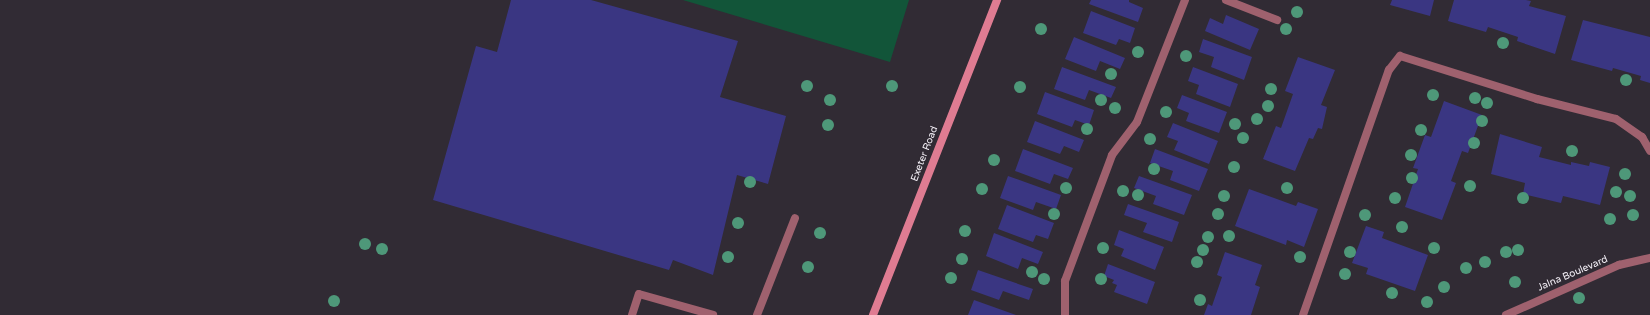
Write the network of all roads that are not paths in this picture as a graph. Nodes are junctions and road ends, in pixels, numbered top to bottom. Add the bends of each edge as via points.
1 (997, 0) edge
2 (1186, 0) edge
3 (1226, 0) edge
4 (1277, 20) dead end
5 (1650, 151) edge
6 (795, 218) dead end
7 (1650, 258) edge
8 (632, 315) edge
9 (713, 315) edge
10 (757, 315) edge
11 (873, 315) edge
12 (1065, 315) edge
13 (1303, 315) edge
14 (1506, 315) edge

1 - 11 main road, Exeter Road
2 - 12 street via 1137,122 1112,155 1065,281
3 - 4 street
5 - 13 street via 1642,137 1616,119 1537,99 1400,56 1389,70
6 - 10 street
7 - 14 street, Jalna Boulevard via 1619,265
8 - 9 street via 639,294

